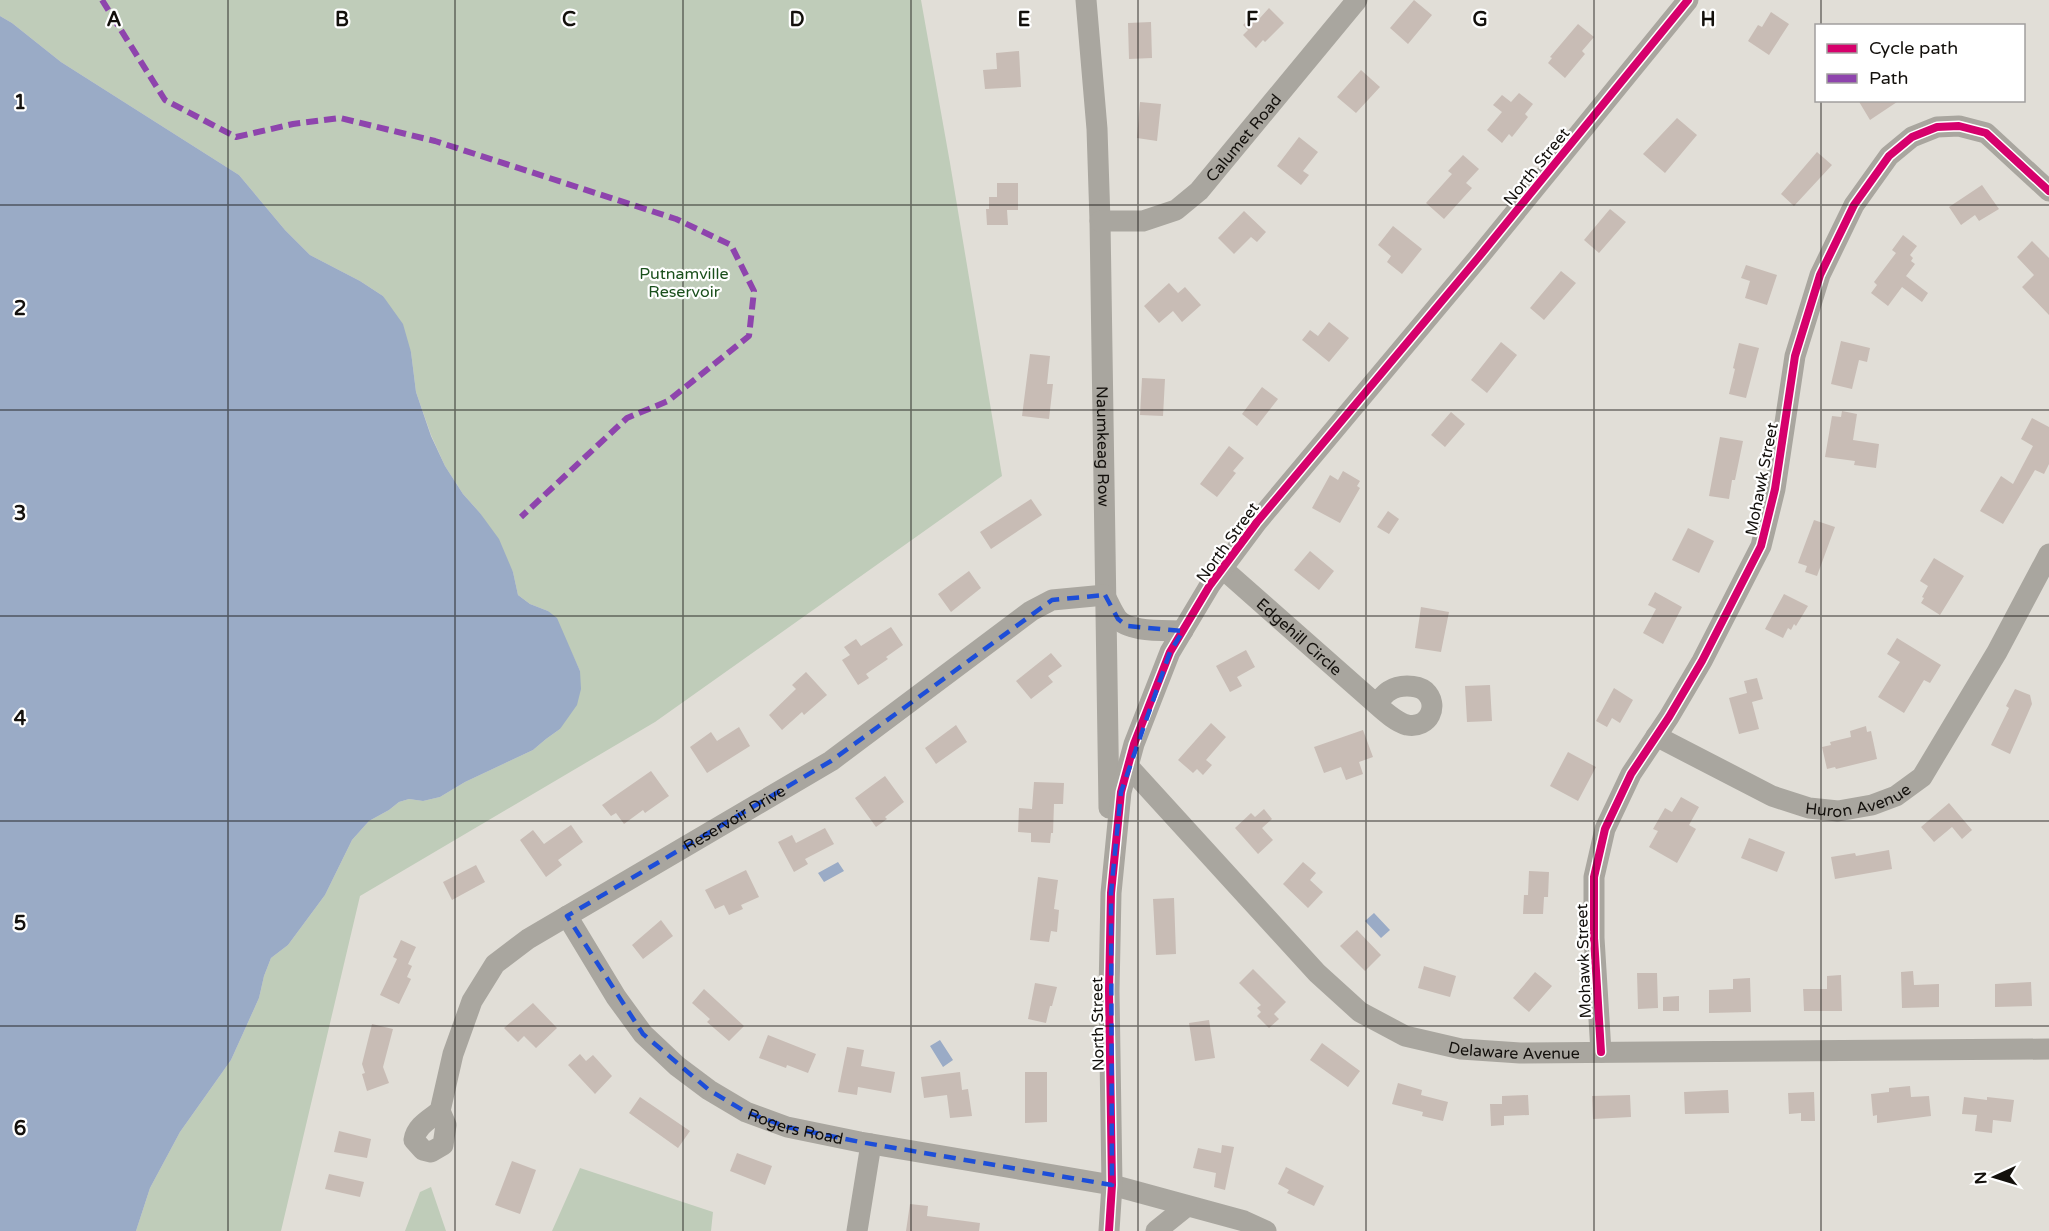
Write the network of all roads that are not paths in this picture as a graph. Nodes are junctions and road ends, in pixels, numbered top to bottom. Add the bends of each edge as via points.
1 (1086, 0) edge
2 (1357, 0) edge
3 (1688, 0) edge
4 (2049, 191) edge
5 (1100, 221) junction
6 (2049, 554) edge
7 (1223, 568) junction
8 (1105, 596) junction
9 (1183, 631) junction
10 (1376, 704) dead end
11 (1656, 736) junction
12 (1128, 766) junction
13 (1111, 893) junction
14 (567, 916) junction
15 (2049, 1049) edge
16 (1600, 1052) junction
17 (440, 1111) dead end
18 (871, 1144) junction
19 (1112, 1185) junction
20 (1187, 1206) junction
21 (857, 1231) edge
22 (1109, 1231) edge
23 (1156, 1231) edge
24 (1266, 1231) edge

1 - 5 street, Naumkeag Row
2 - 5 street, Calumet Road via 1199,191 1176,210 1143,221
3 - 7 street, North Street
4 - 11 street, Mohawk Street via 1986,134 1959,126 1937,128 1912,137 1889,156 1854,205 1820,275 1796,356 1776,489 1761,546 1702,662
5 - 8 street, Naumkeag Row
6 - 11 street, Huron Avenue via 1997,652 1922,777 1896,796 1838,811 1809,807 1772,796
7 - 9 street, North Street
7 - 10 street, Edgehill Circle
8 - 9 street via 1118,619 1127,626
8 - 13 street, Naumkeag Row
8 - 14 street, Reservoir Drive via 1052,600 1031,611 831,760
9 - 12 street, North Street via 1170,652
11 - 16 street, Mohawk Street via 1631,774 1605,829 1594,877
12 - 13 street, North Street via 1120,792
12 - 16 street, Delaware Avenue via 1317,973 1360,1012 1406,1036 1461,1048 1521,1053
13 - 19 street, North Street
14 - 17 street, Reservoir Drive via 495,964 472,1001 453,1054
14 - 18 street, Rogers Road via 643,1034 709,1090 746,1112 787,1127
15 - 16 street, Delaware Avenue
18 - 19 street, Rogers Road
18 - 21 street
19 - 20 street, Rogers Road
19 - 22 street, North Street
20 - 23 street
20 - 24 street, Rogers Road

